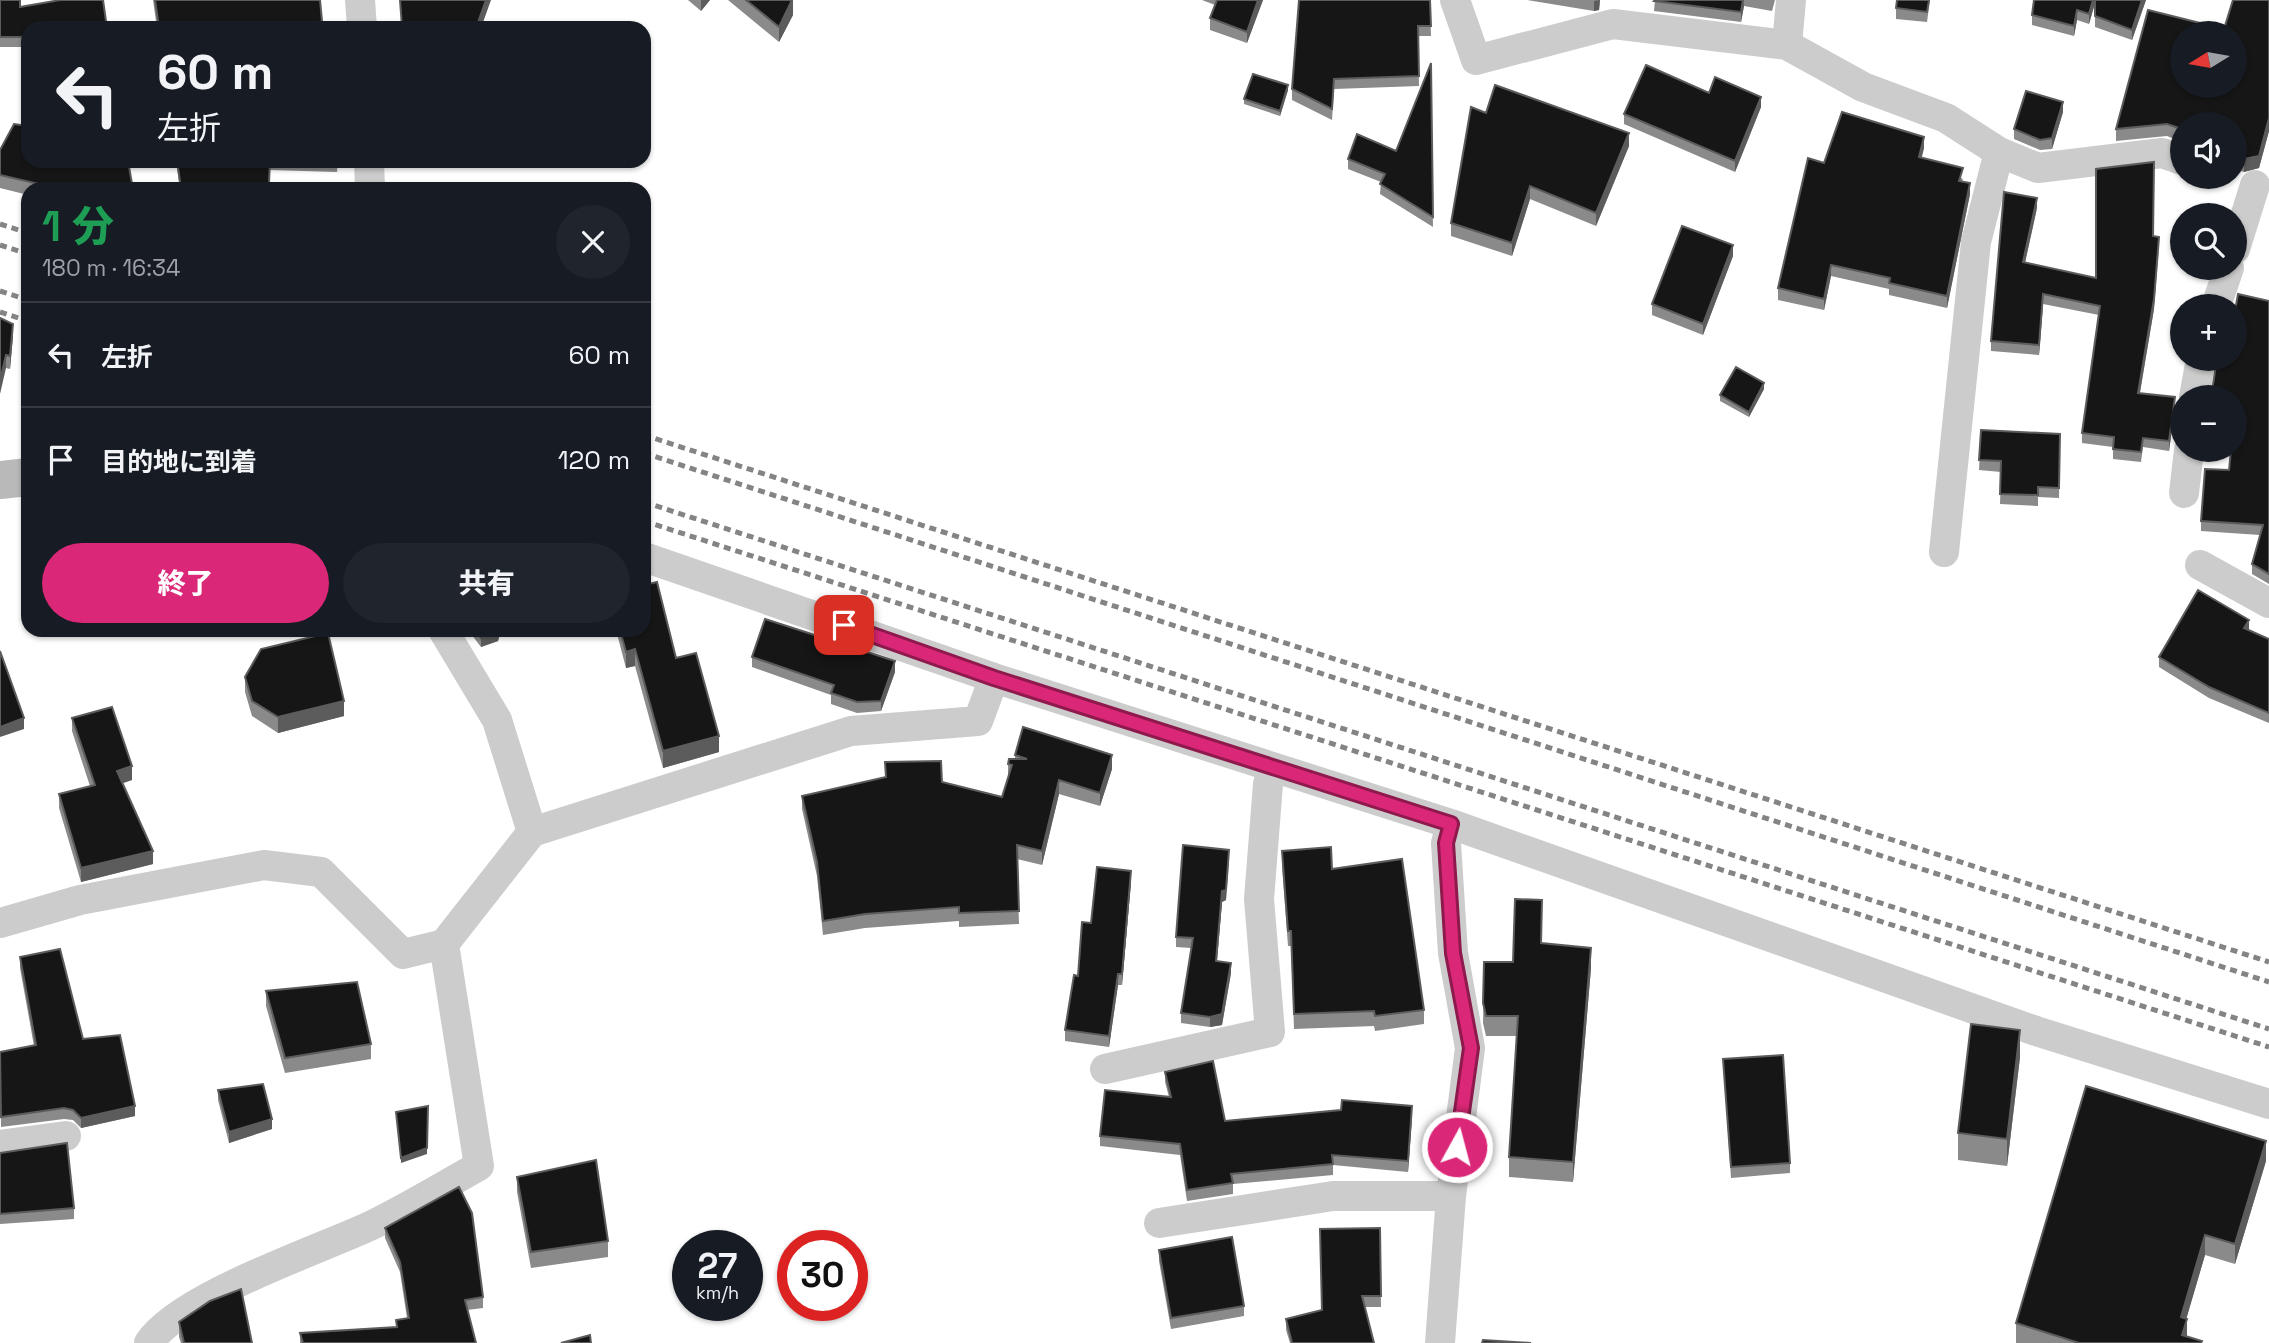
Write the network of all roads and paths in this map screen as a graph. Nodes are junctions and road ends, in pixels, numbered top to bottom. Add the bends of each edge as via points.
1 (360, 0) edge
2 (1455, 0) edge
3 (1791, 0) edge
4 (362, 21) edge
5 (1787, 45) junction
6 (1999, 152) junction
7 (2170, 156) edge
8 (2252, 183) edge
9 (2247, 203) edge
10 (2188, 462) edge
11 (21, 478) edge
12 (0, 480) edge
13 (2184, 493) dead end
14 (1944, 552) dead end
15 (651, 559) edge
16 (2200, 565) dead end
17 (2269, 603) edge
18 (447, 637) edge
19 (994, 678) junction
20 (1273, 768) junction
21 (1451, 824) junction
22 (532, 832) junction
23 (0, 923) edge
24 (443, 944) junction
25 (1105, 1069) dead end
26 (2269, 1104) edge
27 (66, 1136) dead end
28 (0, 1145) edge
29 (1451, 1196) junction
30 (1159, 1223) dead end
31 (149, 1343) edge
32 (1440, 1343) edge

1 - 4 street
2 - 5 street via 1476,60 1613,24
3 - 5 street
5 - 6 street via 1863,87 1945,118
6 - 7 street via 2038,168 2162,153
6 - 14 street via 1976,242
8 - 9 street
10 - 13 street
11 - 12 street
15 - 19 street
16 - 17 street
18 - 22 street via 497,720
19 - 20 street
19 - 22 street via 978,721 852,731
20 - 21 street
20 - 25 street via 1259,899 1270,1032
21 - 26 street via 2036,1031
21 - 29 street via 1446,843 1453,953 1471,1048
22 - 24 street
23 - 24 street via 80,900 264,865 321,872 403,954
24 - 31 street via 479,1166 372,1225 194,1304 157,1331
27 - 28 street
29 - 30 street via 1333,1196
29 - 32 street

